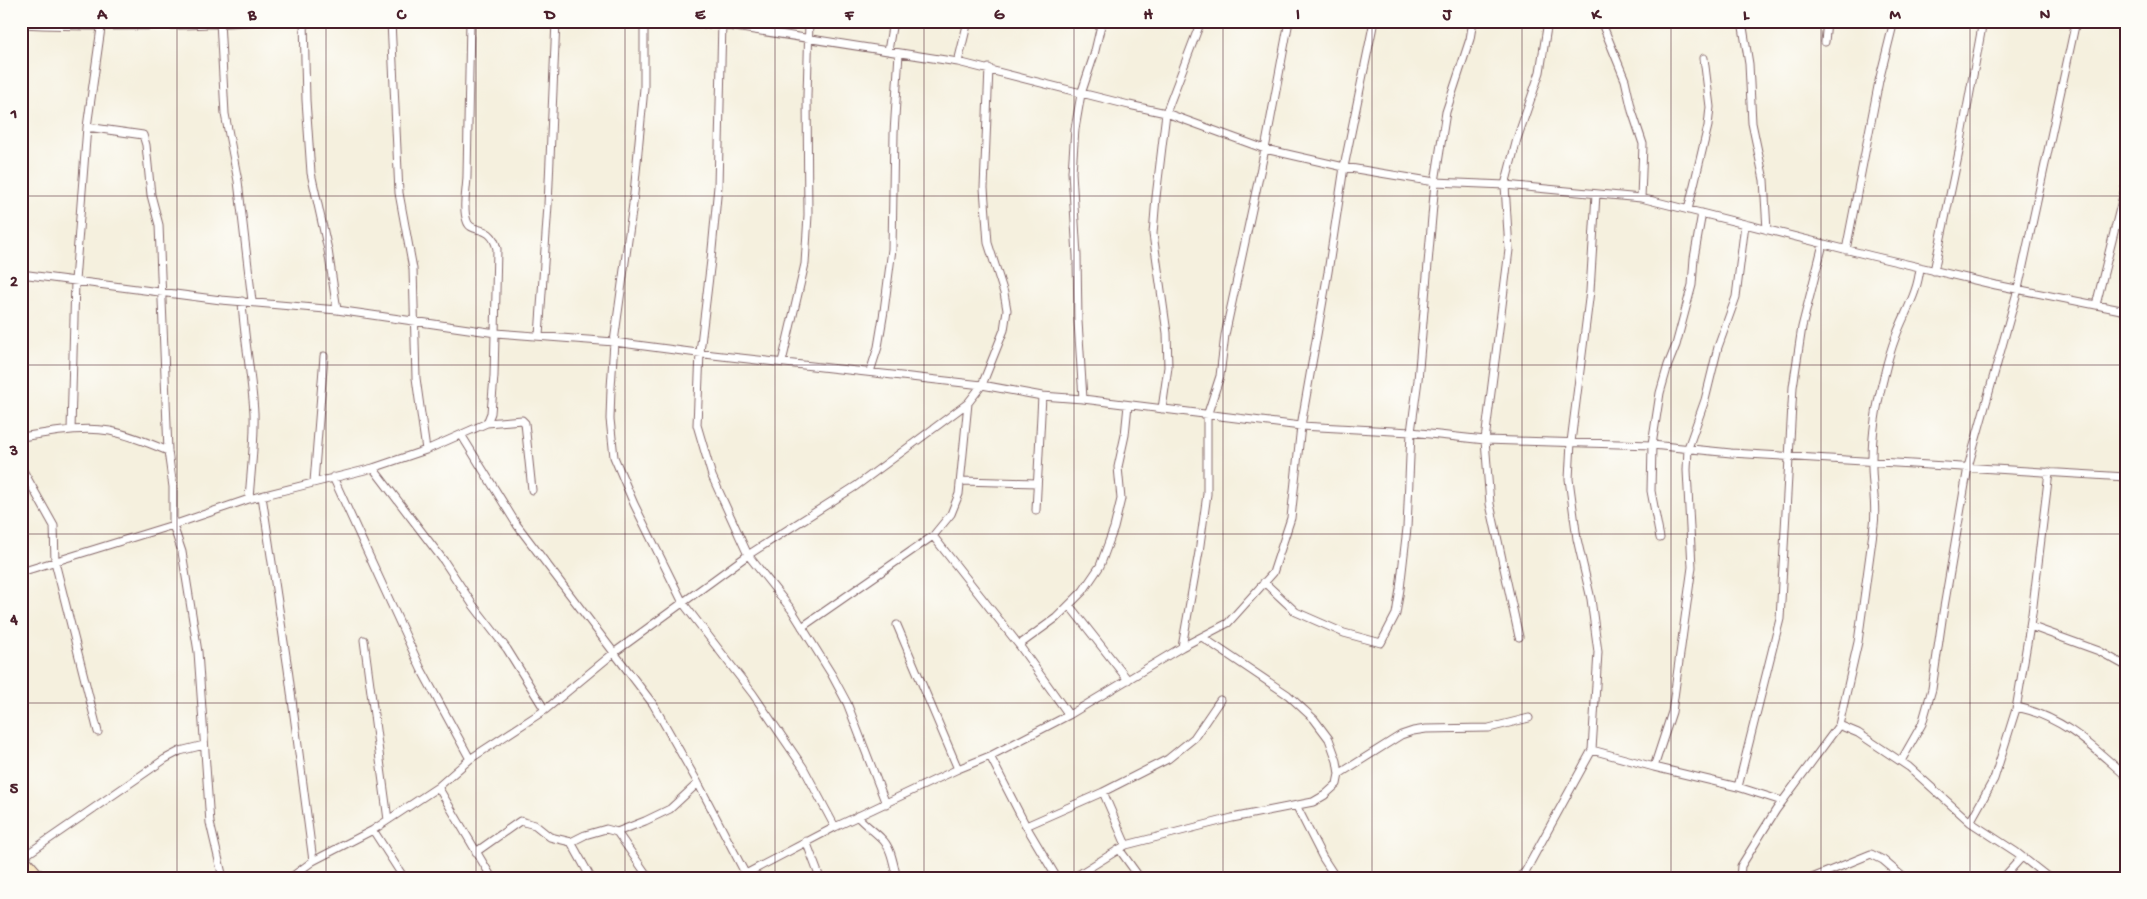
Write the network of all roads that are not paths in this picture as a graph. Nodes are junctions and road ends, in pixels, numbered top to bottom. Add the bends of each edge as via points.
1 (266, 21) edge
2 (304, 21) edge
3 (391, 21) edge
4 (470, 21) edge
5 (552, 21) edge
6 (556, 21) edge
7 (567, 21) edge
8 (644, 21) edge
9 (656, 21) edge
10 (810, 21) edge
11 (893, 21) edge
12 (968, 21) edge
13 (1102, 21) edge
14 (1201, 21) edge
15 (1289, 21) edge
16 (1374, 21) edge
17 (1473, 21) edge
18 (1548, 21) edge
19 (1601, 21) edge
20 (1742, 21) edge
21 (1827, 21) edge
22 (1894, 21) edge
23 (1983, 21) edge
24 (2076, 21) edge
25 (102, 23) edge
26 (220, 23) edge
27 (722, 23) edge
28 (21, 24) edge
29 (809, 38) junction
30 (1825, 42) dead end
31 (888, 51) junction
32 (899, 53) junction
33 (1704, 58) dead end
34 (958, 62) junction
35 (989, 68) junction
36 (1081, 94) junction
37 (1166, 113) junction
38 (86, 128) junction
39 (1265, 149) junction
40 (1344, 167) junction
41 (1435, 182) junction
42 (2126, 184) edge
43 (1505, 185) junction
44 (1596, 194) junction
45 (1641, 198) junction
46 (1688, 210) junction
47 (1702, 213) junction
48 (1745, 224) junction
49 (1767, 230) junction
50 (1823, 244) junction
51 (1846, 250) junction
52 (1920, 267) junction
53 (1934, 270) junction
54 (21, 274) edge
55 (74, 281) junction
56 (2018, 289) junction
57 (162, 291) junction
58 (242, 301) junction
59 (252, 301) junction
60 (2096, 305) junction
61 (337, 310) junction
62 (2126, 311) edge
63 (413, 322) junction
64 (496, 332) junction
65 (539, 336) junction
66 (614, 342) junction
67 (700, 352) junction
68 (324, 356) dead end
69 (782, 362) junction
70 (870, 372) junction
71 (982, 385) junction
72 (1042, 396) junction
73 (1083, 398) junction
74 (968, 403) junction
75 (1128, 405) junction
76 (1162, 409) junction
77 (1207, 416) junction
78 (487, 423) junction
79 (1301, 426) junction
80 (71, 430) junction
81 (1412, 432) junction
82 (462, 436) junction
83 (21, 437) edge
84 (1485, 440) junction
85 (1571, 442) junction
86 (1652, 445) junction
87 (1688, 448) junction
88 (426, 450) junction
89 (168, 451) junction
90 (1790, 456) junction
91 (1872, 462) junction
92 (21, 467) edge
93 (1968, 467) junction
94 (373, 468) junction
95 (2049, 472) junction
96 (333, 476) junction
97 (2126, 477) edge
98 (314, 482) junction
99 (962, 482) junction
100 (1037, 483) junction
101 (532, 490) dead end
102 (262, 496) junction
103 (248, 499) junction
104 (1036, 510) dead end
105 (173, 525) junction
106 (933, 536) junction
107 (1660, 538) dead end
108 (748, 555) junction
109 (55, 562) junction
110 (21, 572) edge
111 (1264, 582) junction
112 (683, 603) junction
113 (1069, 605) junction
114 (897, 625) dead end
115 (2030, 626) junction
116 (802, 627) junction
117 (1202, 637) junction
118 (1519, 637) dead end
119 (364, 640) dead end
120 (1019, 645) junction
121 (1182, 646) junction
122 (615, 652) junction
123 (2126, 666) edge
124 (1128, 680) junction
125 (1220, 700) dead end
126 (2017, 707) junction
127 (545, 710) junction
128 (1069, 715) junction
129 (1529, 718) dead end
130 (1839, 725) junction
131 (98, 732) dead end
132 (204, 744) junction
133 (1592, 750) junction
134 (990, 756) junction
135 (470, 759) junction
136 (1901, 761) junction
137 (1654, 767) junction
138 (958, 769) junction
139 (1340, 774) junction
140 (2126, 776) edge
141 (698, 783) junction
142 (438, 787) junction
143 (1738, 787) junction
144 (1104, 792) junction
145 (1782, 802) junction
146 (886, 804) junction
147 (1297, 807) junction
148 (857, 816) junction
149 (388, 820) junction
150 (1970, 822) junction
151 (834, 826) junction
152 (1026, 826) junction
153 (372, 830) junction
154 (617, 832) junction
155 (571, 842) junction
156 (806, 842) junction
157 (1126, 845) junction
158 (1118, 849) junction
159 (476, 852) junction
160 (22, 856) edge
161 (2022, 857) junction
162 (313, 861) junction
163 (745, 874) junction
164 (301, 875) edge
165 (1521, 877) edge
166 (42, 878) edge
167 (223, 878) edge
168 (290, 878) edge
169 (404, 878) edge
170 (492, 878) edge
171 (591, 878) edge
172 (649, 878) edge
173 (738, 878) edge
174 (820, 878) edge
175 (897, 878) edge
176 (1057, 878) edge
177 (1073, 878) edge
178 (1140, 878) edge
179 (1336, 878) edge
180 (1740, 878) edge
181 (1812, 878) edge
182 (1904, 878) edge
183 (2003, 878) edge
184 (2049, 878) edge

1 - 26 street
2 - 61 street via 311,173
3 - 63 street via 399,193 413,269
4 - 64 street via 465,213 471,227 487,231 496,243
5 - 6 street
6 - 7 street
6 - 65 street
8 - 66 street via 644,88 633,204
9 - 27 street
10 - 29 street
11 - 31 street
12 - 34 street
13 - 36 street
14 - 37 street
15 - 39 street
16 - 40 street
17 - 41 street via 1470,40 1446,112
18 - 43 street via 1540,72
19 - 45 street via 1625,80 1643,144
20 - 49 street via 1749,64 1752,123 1764,180
21 - 30 street
22 - 51 street
23 - 53 street
24 - 56 street
25 - 26 street
25 - 28 street
25 - 38 street
26 - 59 street via 225,114 238,181
27 - 29 street
27 - 67 street via 718,186
29 - 31 street
29 - 69 street via 805,264
31 - 32 street
32 - 34 street
32 - 70 street via 892,249 883,320
33 - 46 street via 1709,117
34 - 35 street
35 - 36 street
35 - 71 street via 984,188 988,244 1007,310 1004,330
36 - 37 street
36 - 73 street via 1072,172
37 - 39 street
37 - 76 street via 1153,234 1168,367
38 - 55 street
38 - 57 street via 143,135 151,195 159,225
39 - 40 street
39 - 77 street via 1225,335 1220,376
40 - 41 street
40 - 79 street
41 - 43 street
41 - 81 street
42 - 60 street
43 - 44 street
43 - 84 street via 1509,250
44 - 45 street
44 - 85 street via 1590,291
45 - 46 street
46 - 47 street
47 - 48 street
47 - 86 street via 1692,285 1660,393
48 - 49 street
48 - 87 street via 1736,297
49 - 50 street
50 - 51 street
50 - 90 street via 1802,327 1793,387
51 - 52 street
52 - 53 street
52 - 91 street via 1919,282 1896,336 1884,376
53 - 56 street
54 - 55 street
55 - 57 street
55 - 80 street
56 - 60 street
56 - 93 street
57 - 58 street
57 - 89 street
58 - 59 street
58 - 103 street via 254,426
59 - 61 street
60 - 62 street
61 - 63 street
63 - 64 street
63 - 88 street via 416,378
64 - 65 street
64 - 78 street via 491,413
65 - 66 street
66 - 67 street
66 - 112 street via 610,419 614,458
67 - 69 street
67 - 108 street via 698,426 712,476
68 - 98 street
69 - 70 street
70 - 71 street
71 - 72 street
71 - 74 street
72 - 73 street
72 - 100 street
73 - 75 street
74 - 99 street
74 - 108 street via 856,486
75 - 76 street
75 - 113 street via 1118,467 1121,499 1114,528 1100,566
76 - 77 street
77 - 79 street
77 - 121 street via 1207,494 1200,552
78 - 82 street
78 - 101 street via 513,420 525,423
79 - 81 street
79 - 111 street via 1291,518 1272,573
80 - 83 street
80 - 89 street via 110,431
81 - 84 street
81 - 111 street via 1400,589 1396,614 1381,643 1344,633 1296,612
82 - 88 street
82 - 122 street via 517,525
84 - 85 street
84 - 118 street via 1490,504
85 - 86 street
85 - 133 street via 1569,479 1598,652
86 - 87 street
86 - 107 street via 1652,491
87 - 90 street
87 - 137 street via 1692,567 1672,712
88 - 94 street
89 - 105 street via 173,487
90 - 91 street
90 - 143 street via 1780,619
91 - 93 street
91 - 130 street via 1876,508 1874,525 1858,642
92 - 109 street via 54,526
93 - 95 street
93 - 136 street via 1932,689 1922,724
94 - 96 street
94 - 127 street via 507,649
95 - 97 street
95 - 115 street
96 - 98 street
96 - 135 street via 420,669
98 - 102 street
99 - 100 street
99 - 106 street via 951,514
100 - 104 street
102 - 103 street
102 - 162 street
103 - 105 street
105 - 109 street
105 - 132 street via 182,552 198,652
106 - 116 street
106 - 120 street
108 - 112 street
108 - 116 street
109 - 110 street
109 - 131 street
111 - 117 street via 1228,623
112 - 122 street
112 - 151 street via 753,694 797,759
113 - 120 street
113 - 124 street
114 - 138 street
115 - 123 street via 2092,648
115 - 126 street
116 - 146 street via 847,703
117 - 121 street
117 - 139 street via 1288,695 1314,719 1329,739
119 - 149 street
120 - 128 street
121 - 124 street
122 - 127 street
122 - 141 street via 653,704
124 - 128 street
125 - 144 street via 1194,738 1178,752
126 - 140 street via 2064,726 2096,748
126 - 150 street via 1994,779
127 - 135 street
128 - 134 street
129 - 139 street via 1489,728 1413,731 1401,735
130 - 136 street via 1858,733
130 - 145 street
132 - 160 street via 180,751 165,760
132 - 167 street via 210,823
133 - 137 street
133 - 165 street
134 - 138 street
134 - 152 street
135 - 142 street
136 - 150 street
137 - 143 street
138 - 146 street
139 - 147 street via 1337,784 1325,795
141 - 154 street via 670,809
141 - 163 street
142 - 149 street
142 - 159 street
143 - 145 street
144 - 152 street
144 - 157 street
145 - 180 street via 1740,866
146 - 148 street
147 - 157 street via 1232,818
147 - 179 street
148 - 151 street
148 - 175 street via 882,838 890,852
149 - 153 street
150 - 161 street
151 - 156 street
152 - 176 street
153 - 162 street
153 - 169 street
154 - 155 street via 606,829
154 - 172 street
155 - 159 street via 550,837 535,825 520,821
155 - 171 street
156 - 163 street
156 - 174 street
157 - 158 street
158 - 177 street
158 - 178 street
159 - 170 street
160 - 166 main road
161 - 183 street
161 - 184 street
162 - 164 street
163 - 173 street
164 - 168 street
181 - 182 street via 1871,854 1884,860

